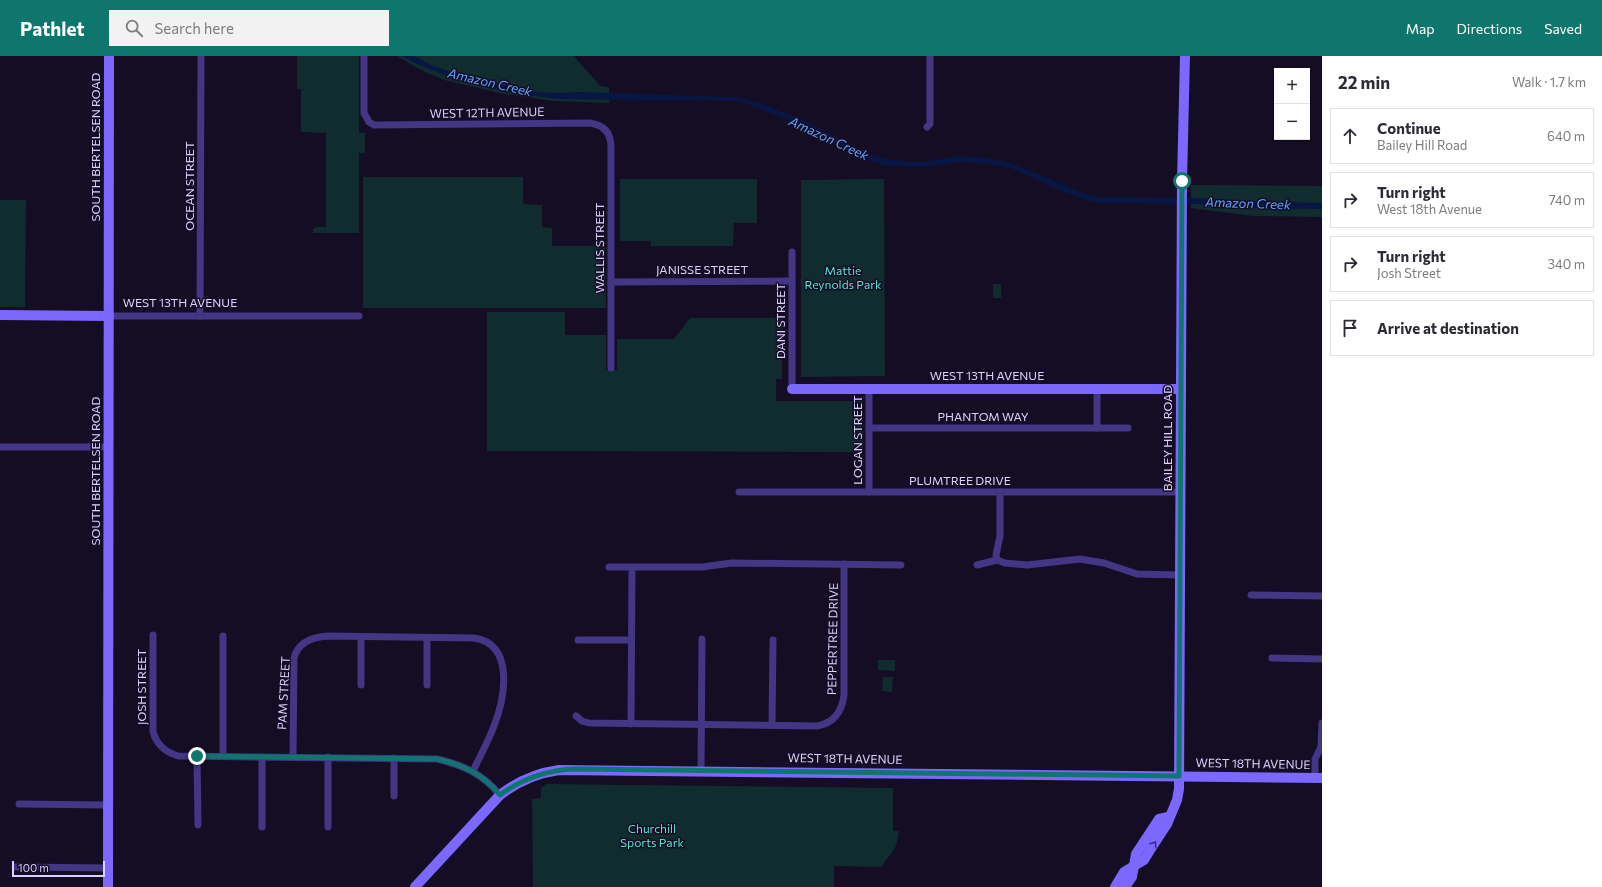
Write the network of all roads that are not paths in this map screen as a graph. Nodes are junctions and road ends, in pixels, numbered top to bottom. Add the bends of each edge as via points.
1 (109, 56) edge
2 (201, 56) edge
3 (364, 56) edge
4 (930, 56) edge
5 (1185, 56) edge
6 (927, 127) dead end
7 (606, 129) joint
8 (792, 252) dead end
9 (792, 281) junction
10 (611, 282) junction
11 (0, 315) edge
12 (109, 316) junction
13 (200, 316) junction
14 (359, 316) dead end
15 (611, 368) dead end
16 (792, 389) joint
17 (869, 389) junction
18 (1097, 389) junction
19 (1181, 389) junction
20 (869, 428) junction
21 (1097, 428) junction
22 (1128, 428) dead end
23 (0, 447) edge
24 (109, 447) junction
25 (739, 492) dead end
26 (869, 492) junction
27 (1000, 492) junction
28 (1181, 492) junction
29 (997, 560) junction
30 (844, 564) junction
31 (901, 565) dead end
32 (977, 565) dead end
33 (609, 567) dead end
34 (632, 567) junction
35 (1180, 575) junction
36 (1251, 595) dead end
37 (1322, 596) edge
38 (153, 635) dead end
39 (223, 636) dead end
40 (361, 637) junction
41 (427, 638) junction
42 (702, 638) dead end
43 (578, 640) dead end
44 (631, 640) junction
45 (773, 640) dead end
46 (1272, 658) dead end
47 (1322, 659) edge
48 (361, 685) dead end
49 (427, 686) dead end
50 (576, 716) dead end
51 (1322, 723) edge
52 (631, 724) junction
53 (701, 725) junction
54 (772, 725) junction
55 (197, 756) junction
56 (223, 756) junction
57 (262, 757) junction
58 (293, 757) junction
59 (328, 757) junction
60 (394, 758) junction
61 (473, 771) junction
62 (701, 771) junction
63 (1179, 776) junction
64 (1318, 778) edge
65 (500, 795) junction
66 (394, 796) dead end
67 (19, 804) dead end
68 (109, 805) junction
69 (198, 826) dead end
70 (262, 827) dead end
71 (328, 827) dead end
72 (15, 867) dead end
73 (1134, 867) junction
74 (108, 868) junction
75 (108, 887) edge
76 (414, 887) edge
77 (1115, 887) edge
78 (1125, 887) edge

1 - 12 main road, SOUTH BERTELSEN ROAD
2 - 13 street, OCEAN STREET
3 - 7 street, WEST 12TH AVENUE via 364,113 374,126 590,123
4 - 6 street via 930,124
5 - 19 main road, BAILEY HILL ROAD
7 - 10 street, WALLIS STREET via 611,140
8 - 9 street, DANI STREET
9 - 10 street, JANISSE STREET
9 - 16 street, DANI STREET
10 - 15 street, WALLIS STREET
11 - 12 main road, WEST 13TH AVENUE
12 - 13 street, WEST 13TH AVENUE
12 - 24 main road, SOUTH BERTELSEN ROAD
13 - 14 street, WEST 13TH AVENUE
16 - 17 main road, WEST 13TH AVENUE
17 - 18 main road, WEST 13TH AVENUE
17 - 20 street, LOGAN STREET
18 - 19 main road, WEST 13TH AVENUE
18 - 21 street
19 - 28 main road, BAILEY HILL ROAD
20 - 21 street, PHANTOM WAY
20 - 26 street, LOGAN STREET
21 - 22 street, PHANTOM WAY
23 - 24 street
24 - 68 main road, SOUTH BERTELSEN ROAD
25 - 26 street, PLUMTREE DRIVE
26 - 27 street, PLUMTREE DRIVE
27 - 28 street, PLUMTREE DRIVE
27 - 29 street
28 - 35 main road, BAILEY HILL ROAD
29 - 32 street
29 - 35 street via 1027,565 1080,559 1104,563 1137,574
30 - 31 street
30 - 34 street via 732,563 702,567
30 - 54 street, PEPPERTREE DRIVE via 844,695 840,710 832,720 823,725
33 - 34 street
34 - 44 street
35 - 63 main road, BAILEY HILL ROAD
36 - 37 street
38 - 55 street, JOSH STREET via 153,731 159,745 168,752 178,756
39 - 56 street
40 - 41 street, PAM STREET
40 - 48 street
40 - 58 street, PAM STREET via 315,638 303,644 297,651 294,663
41 - 49 street
41 - 61 street, PAM STREET via 485,640 494,647 502,660 500,709 492,733
42 - 53 street
43 - 44 street
44 - 52 street
45 - 54 street
46 - 47 street
50 - 52 street, PEPPERTREE DRIVE via 589,723
51 - 64 street via 1321,747 1315,759
52 - 53 street, PEPPERTREE DRIVE
53 - 54 street, PEPPERTREE DRIVE
53 - 62 street
55 - 56 street, JOSH STREET
55 - 69 street
56 - 57 street, JOSH STREET
57 - 58 street, JOSH STREET
57 - 70 street
58 - 59 street, JOSH STREET
59 - 60 street, JOSH STREET
59 - 71 street
60 - 61 street, JOSH STREET via 437,759
60 - 66 street
61 - 65 street, JOSH STREET via 488,781
62 - 63 main road, WEST 18TH AVENUE
62 - 65 main road, WEST 18TH AVENUE via 559,770 532,776
63 - 64 main road, WEST 18TH AVENUE
63 - 73 main road, BAILEY HILL ROAD via 1177,800 1168,817 1159,819 1136,854
65 - 76 main road, WEST 18TH AVENUE
67 - 68 street
68 - 74 main road, SOUTH BERTELSEN ROAD
72 - 74 street
73 - 77 main road via 1124,872
73 - 78 main road, BAILEY HILL ROAD via 1132,877
74 - 75 main road, SOUTH BERTELSEN ROAD

